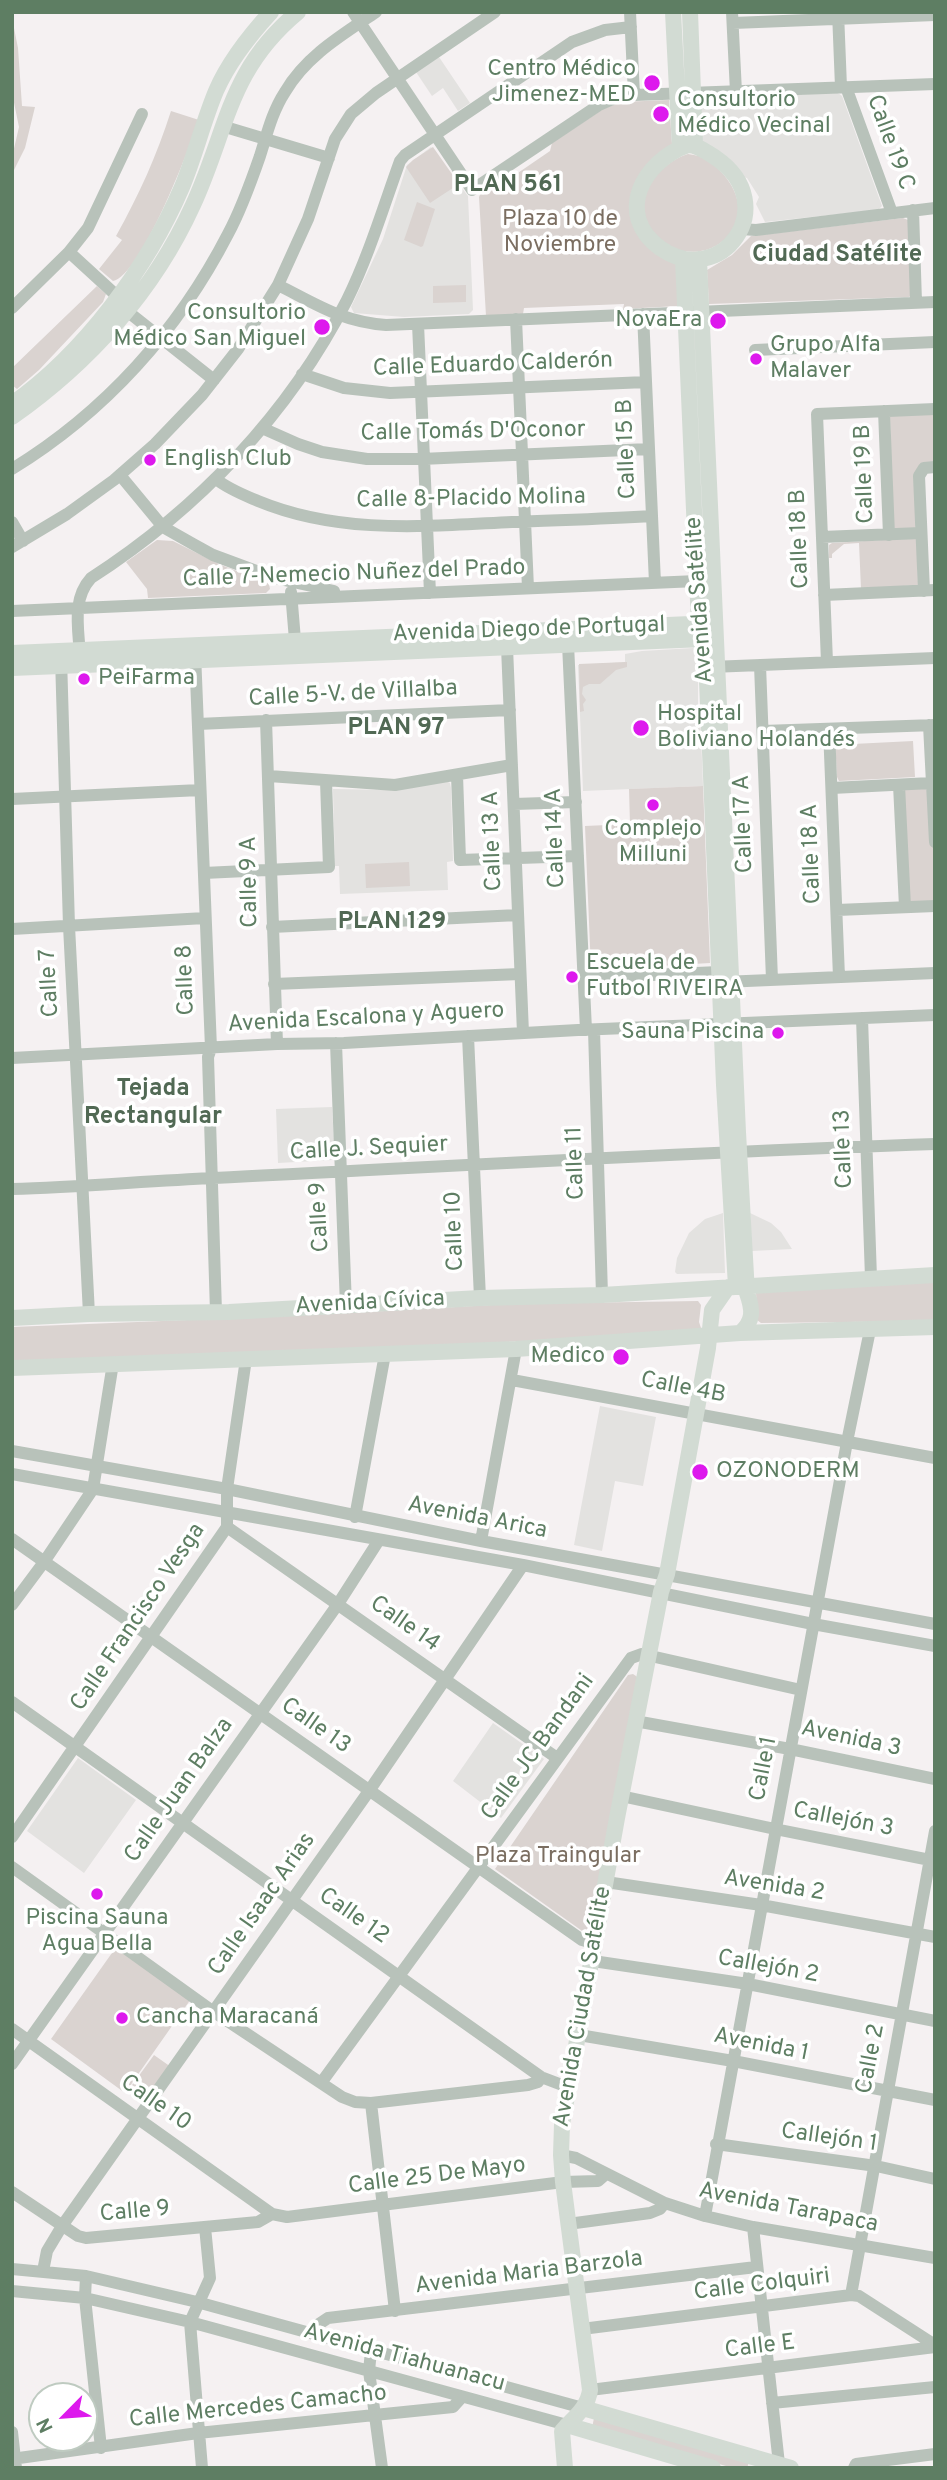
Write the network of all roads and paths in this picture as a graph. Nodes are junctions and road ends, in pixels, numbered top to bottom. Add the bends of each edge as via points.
1 (271, 12) edge
2 (298, 12) edge
3 (376, 12) edge
4 (495, 12) edge
5 (630, 12) edge
6 (673, 12) edge
7 (690, 12) edge
8 (838, 15) edge
9 (935, 15) edge
10 (799, 16) edge
11 (356, 18) edge
12 (732, 18) edge
13 (631, 27) junction
14 (397, 79) junction
15 (935, 84) edge
16 (844, 87) junction
17 (736, 92) junction
18 (676, 94) junction
19 (693, 94) junction
20 (634, 95) junction
21 (142, 114) dead end
22 (206, 120) junction
23 (222, 127) junction
24 (434, 135) junction
25 (265, 139) junction
26 (687, 147) junction
27 (329, 158) junction
28 (935, 208) edge
29 (913, 210) junction
30 (892, 213) junction
31 (741, 229) junction
32 (68, 252) junction
33 (691, 259) junction
34 (278, 285) junction
35 (117, 296) junction
36 (916, 302) junction
37 (935, 302) edge
38 (12, 308) edge
39 (127, 311) junction
40 (694, 312) junction
41 (643, 314) junction
42 (337, 316) junction
43 (516, 319) junction
44 (418, 324) junction
45 (162, 338) junction
46 (935, 342) edge
47 (755, 350) dead end
48 (302, 374) junction
49 (214, 380) junction
50 (646, 382) junction
51 (519, 388) junction
52 (421, 392) junction
53 (12, 404) edge
54 (935, 409) edge
55 (884, 411) junction
56 (12, 417) edge
57 (262, 428) junction
58 (649, 449) junction
59 (522, 454) junction
60 (424, 459) junction
61 (935, 467) edge
62 (12, 469) edge
63 (120, 475) junction
64 (216, 479) junction
65 (652, 516) junction
66 (12, 522) edge
67 (525, 522) junction
68 (427, 526) junction
69 (163, 527) junction
70 (921, 533) junction
71 (889, 535) junction
72 (822, 537) junction
73 (18, 544) edge
74 (705, 581) junction
75 (287, 582) junction
76 (655, 583) junction
77 (528, 588) junction
78 (929, 591) edge
79 (430, 593) junction
80 (383, 595) junction
81 (824, 595) junction
82 (293, 598) junction
83 (77, 608) junction
84 (12, 611) edge
85 (706, 631) junction
86 (568, 637) junction
87 (295, 640) junction
88 (507, 640) junction
89 (390, 644) junction
90 (12, 653) edge
91 (195, 653) junction
92 (80, 658) junction
93 (935, 658) edge
94 (61, 659) junction
95 (827, 662) junction
96 (760, 665) junction
97 (712, 667) junction
98 (12, 668) edge
99 (510, 710) junction
100 (266, 720) junction
101 (198, 724) junction
102 (932, 725) edge
103 (829, 729) junction
104 (762, 731) junction
105 (512, 765) junction
106 (457, 775) junction
107 (269, 776) junction
108 (326, 782) junction
109 (931, 783) junction
110 (899, 785) junction
111 (832, 788) junction
112 (200, 790) junction
113 (67, 796) junction
114 (12, 799) edge
115 (576, 802) junction
116 (514, 804) junction
117 (935, 842) edge
118 (578, 856) junction
119 (516, 858) junction
120 (272, 870) junction
121 (204, 873) junction
122 (935, 906) edge
123 (905, 907) junction
124 (837, 910) junction
125 (518, 915) junction
126 (205, 918) junction
127 (69, 926) junction
128 (272, 927) junction
129 (12, 929) edge
130 (935, 973) edge
131 (520, 974) junction
132 (839, 977) junction
133 (583, 978) junction
134 (723, 979) junction
135 (772, 980) junction
136 (274, 984) junction
137 (935, 1015) edge
138 (862, 1018) junction
139 (727, 1024) junction
140 (590, 1030) junction
141 (523, 1033) junction
142 (468, 1036) junction
143 (336, 1043) junction
144 (276, 1044) junction
145 (211, 1048) junction
146 (76, 1056) junction
147 (12, 1058) edge
148 (935, 1144) edge
149 (866, 1146) junction
150 (733, 1152) junction
151 (598, 1158) junction
152 (474, 1165) junction
153 (340, 1173) junction
154 (211, 1178) junction
155 (82, 1187) junction
156 (12, 1189) edge
157 (935, 1275) edge
158 (871, 1278) junction
159 (737, 1286) junction
160 (602, 1294) junction
161 (480, 1298) junction
162 (346, 1306) junction
163 (216, 1312) junction
164 (89, 1314) junction
165 (12, 1318) edge
166 (935, 1327) edge
167 (870, 1330) junction
168 (740, 1333) junction
169 (709, 1336) junction
170 (516, 1349) junction
171 (385, 1354) junction
172 (246, 1359) junction
173 (113, 1363) junction
174 (12, 1368) edge
175 (512, 1380) junction
176 (696, 1413) junction
177 (847, 1442) junction
178 (12, 1451) edge
179 (935, 1458) edge
180 (96, 1466) junction
181 (12, 1474) edge
182 (93, 1488) junction
183 (227, 1489) junction
184 (228, 1511) junction
185 (355, 1517) junction
186 (227, 1527) junction
187 (12, 1539) edge
188 (379, 1540) junction
189 (481, 1541) junction
190 (44, 1562) junction
191 (523, 1565) junction
192 (667, 1574) junction
193 (661, 1592) junction
194 (818, 1601) junction
195 (338, 1604) junction
196 (12, 1605) edge
197 (813, 1624) junction
198 (935, 1624) edge
199 (152, 1638) junction
200 (935, 1646) edge
201 (649, 1655) junction
202 (446, 1680) junction
203 (801, 1690) junction
204 (12, 1702) edge
205 (260, 1714) junction
206 (635, 1721) junction
207 (76, 1748) junction
208 (790, 1749) junction
209 (557, 1758) junction
210 (935, 1779) edge
211 (369, 1791) junction
212 (621, 1796) junction
213 (183, 1824) junction
214 (775, 1829) junction
215 (935, 1830) edge
216 (12, 1837) edge
217 (932, 1860) edge
218 (12, 1867) edge
219 (478, 1867) junction
220 (606, 1882) junction
221 (293, 1900) junction
222 (761, 1905) junction
223 (917, 1933) junction
224 (104, 1934) junction
225 (935, 1937) edge
226 (596, 1944) junction
227 (593, 1961) junction
228 (398, 1975) junction
229 (748, 1984) junction
230 (214, 2012) junction
231 (902, 2014) junction
232 (935, 2021) edge
233 (12, 2029) edge
234 (579, 2035) junction
235 (29, 2041) junction
236 (733, 2061) junction
237 (12, 2064) edge
238 (541, 2077) junction
239 (321, 2083) junction
240 (570, 2088) junction
241 (887, 2091) junction
242 (935, 2100) edge
243 (372, 2103) junction
244 (139, 2118) junction
245 (716, 2144) junction
246 (561, 2155) junction
247 (876, 2166) junction
248 (606, 2174) junction
249 (935, 2179) edge
250 (563, 2182) junction
251 (12, 2192) edge
252 (665, 2203) junction
253 (383, 2204) junction
254 (272, 2214) junction
255 (705, 2216) junction
256 (568, 2224) junction
257 (62, 2226) junction
258 (205, 2227) junction
259 (753, 2227) junction
260 (860, 2245) junction
261 (935, 2258) edge
262 (756, 2267) junction
263 (12, 2269) edge
264 (43, 2271) junction
265 (86, 2276) junction
266 (576, 2289) junction
267 (12, 2291) edge
268 (851, 2295) junction
269 (85, 2298) junction
270 (197, 2302) junction
271 (761, 2308) junction
272 (395, 2311) junction
273 (190, 2322) junction
274 (582, 2329) junction
275 (315, 2334) junction
276 (935, 2346) edge
277 (371, 2351) junction
278 (768, 2369) junction
279 (369, 2371) junction
280 (935, 2387) edge
281 (590, 2390) junction
282 (462, 2397) junction
283 (772, 2403) junction
284 (583, 2408) junction
285 (375, 2417) junction
286 (567, 2426) junction
287 (12, 2432) edge
288 (198, 2433) junction
289 (101, 2448) junction
290 (935, 2454) edge
291 (14, 2461) edge
292 (774, 2465) edge
293 (202, 2468) edge
294 (382, 2468) edge
295 (565, 2468) edge
296 (712, 2468) edge
297 (854, 2468) edge

1 - 22 main road via 225,73
2 - 23 main road via 257,54
3 - 11 street
4 - 14 street
5 - 13 street
6 - 18 main road
7 - 19 main road
8 - 9 street
8 - 10 street
8 - 16 street, Calle 19 C
10 - 12 street
11 - 14 street
11 - 25 street via 296,75
12 - 17 street
13 - 20 street
13 - 24 street via 600,31 572,42
14 - 24 street
14 - 27 street via 351,114
15 - 16 street
16 - 17 street
16 - 30 street, Calle 19 C
17 - 19 street
18 - 19 street
18 - 20 street
18 - 26 main road
19 - 26 main road
20 - 24 street via 599,105 472,190
21 - 32 street via 88,228
22 - 23 main road
22 - 35 main road via 172,209
23 - 25 street
23 - 39 main road via 192,209
24 - 42 street via 400,161 370,249
25 - 27 street
25 - 45 street via 230,232
26 - 31 main road via 720,162 740,184 747,205
26 - 33 main road via 659,160 648,172 638,194 638,210 650,238 662,249
27 - 34 street via 309,219
28 - 29 street
29 - 30 street
29 - 36 street
30 - 31 street
31 - 33 main road via 722,250
32 - 35 street
32 - 38 street
33 - 40 main road, Avenida Satélite
34 - 42 street
34 - 49 street
35 - 39 main road
35 - 53 main road via 47,375
36 - 37 street
36 - 40 street
39 - 45 street
39 - 56 main road via 65,376
40 - 41 street
40 - 74 main road, Avenida Satélite
41 - 43 street
41 - 50 street, Calle 15 B
42 - 44 street via 371,324
42 - 48 street
43 - 44 street
43 - 51 street
44 - 52 street
45 - 49 street
45 - 62 street via 94,409
46 - 47 street
48 - 52 street, Calle Eduardo Calderón via 345,389
48 - 57 street
49 - 63 street via 168,432
50 - 51 street, Calle Eduardo Calderón
50 - 58 street, Calle 15 B
51 - 52 street, Calle Eduardo Calderón
51 - 59 street
52 - 60 street
54 - 55 street
55 - 71 street, Calle 19 B
55 - 72 street, Calle 18 B via 817,414
57 - 60 street, Calle Tomás D'Oconor via 298,444 344,456
57 - 64 street
58 - 59 street, Calle Tomás D'Oconor
58 - 65 street, Calle 15 B
59 - 60 street, Calle Tomás D'Oconor
59 - 67 street
60 - 68 street
61 - 70 street via 924,468 919,476
63 - 69 street
63 - 73 street
64 - 68 street, Calle 8-Placido Molina via 268,505 313,519
64 - 69 street
65 - 67 street, Calle 8-Placido Molina
65 - 76 street, Calle 15 B
66 - 73 street
67 - 68 street, Calle 8-Placido Molina
67 - 77 street
68 - 79 street
69 - 75 street via 214,555
69 - 83 street via 90,579
70 - 71 street
70 - 78 street
71 - 72 street
72 - 81 street, Calle 18 B
74 - 76 street, Calle 7-Nemecio Nuñez del Prado
74 - 85 main road, Avenida Satélite
75 - 80 street
75 - 82 street
76 - 77 street, Calle 7-Nemecio Nuñez del Prado
77 - 79 street, Calle 7-Nemecio Nuñez del Prado
78 - 81 street
79 - 80 street, Calle 7-Nemecio Nuñez del Prado
80 - 82 street, Calle 7-Nemecio Nuñez del Prado
81 - 95 street, Calle 18 B
82 - 83 street, Calle 7-Nemecio Nuñez del Prado
82 - 87 street
83 - 84 street, Calle 7-Nemecio Nuñez del Prado
83 - 92 street
85 - 86 main road, Avenida Diego de Portugal
85 - 97 main road, Avenida Satélite
86 - 88 main road, Avenida Diego de Portugal
86 - 115 street, Calle 14 A
87 - 89 main road, Avenida Diego de Portugal
87 - 91 main road, Avenida Diego de Portugal
88 - 89 main road, Avenida Diego de Portugal
88 - 99 street, Calle 13 A
89 - 91 main road, Avenida Diego de Portugal
90 - 94 main road, Avenida Diego de Portugal
91 - 92 main road, Avenida Diego de Portugal
91 - 101 street, Calle 8
92 - 94 main road, Avenida Diego de Portugal
93 - 95 street
94 - 98 main road, Avenida Diego de Portugal
94 - 113 street, Calle 7
95 - 96 street
96 - 97 street
96 - 104 street, Calle 17 A
97 - 134 main road, Avenida Satélite
99 - 100 street, Calle 5-V. de Villalba
99 - 105 street, Calle 13 A
100 - 101 street, Calle 5-V. de Villalba
100 - 107 street, Calle 9 A
101 - 112 street, Calle 8
102 - 103 street
102 - 109 street
103 - 104 street
103 - 111 street, Calle 18 A
104 - 135 street, Calle 17 A
105 - 106 street
105 - 116 street, Calle 13 A
106 - 108 street via 395,785
106 - 119 street via 460,860
107 - 108 street
107 - 120 street, Calle 9 A
108 - 120 street via 329,867
109 - 110 street
109 - 117 street
110 - 111 street
110 - 123 street
111 - 124 street, Calle 18 A
112 - 113 street
112 - 121 street, Calle 8
113 - 114 street
113 - 127 street, Calle 7
115 - 116 street
115 - 118 street, Calle 14 A
116 - 119 street, Calle 13 A
118 - 119 street
118 - 133 street, Calle 14 A
119 - 125 street, Calle 13 A
120 - 121 street
120 - 128 street, Calle 9 A
121 - 126 street, Calle 8
122 - 123 street
123 - 124 street
124 - 132 street, Calle 18 A
125 - 128 street
125 - 131 street, Calle 13 A
126 - 127 street
126 - 145 street, Calle 8
127 - 129 street
127 - 146 street, Calle 7
128 - 136 street, Calle 9 A
130 - 132 street
131 - 136 street
131 - 141 street, Calle 13 A
132 - 135 street
133 - 134 street
133 - 140 street, Calle 14 A
134 - 135 street
134 - 139 main road, Avenida Satélite
136 - 144 street, Calle 9 A
137 - 138 street, Avenida Escalona y Aguero
138 - 139 street, Avenida Escalona y Aguero
138 - 149 street, Calle 13
139 - 140 street, Avenida Escalona y Aguero
139 - 150 main road
140 - 141 street, Avenida Escalona y Aguero
140 - 151 street, Calle 11
141 - 142 street, Avenida Escalona y Aguero
142 - 143 street, Avenida Escalona y Aguero
142 - 152 street, Calle 10
143 - 144 street, Avenida Escalona y Aguero
143 - 153 street, Calle 9
144 - 145 street, Avenida Escalona y Aguero
145 - 146 street, Avenida Escalona y Aguero
145 - 154 street, Calle 8
146 - 147 street, Avenida Escalona y Aguero
146 - 155 street, Calle 7
148 - 149 street
149 - 150 street
149 - 158 street, Calle 13
150 - 151 street, Calle J. Sequier
150 - 159 main road
151 - 152 street, Calle J. Sequier
151 - 160 street, Calle 11
152 - 153 street, Calle J. Sequier
152 - 161 street, Calle 10
153 - 154 street, Calle J. Sequier
153 - 162 street, Calle 9
154 - 155 street, Calle J. Sequier
154 - 163 street, Calle 8
155 - 156 street, Calle J. Sequier
155 - 164 street, Calle 7
157 - 158 main road, Avenida Cívica
158 - 159 main road, Avenida Cívica
159 - 160 main road, Avenida Cívica
159 - 168 main road via 751,1319
159 - 169 main road, Avenida Ciudad Satélite via 712,1310
160 - 161 main road, Avenida Cívica
161 - 162 main road, Avenida Cívica
162 - 163 main road, Avenida Cívica
163 - 164 main road, Avenida Cívica
164 - 165 main road, Avenida Cívica
166 - 167 main road
167 - 168 main road
167 - 177 street, Calle 1
168 - 169 main road
169 - 170 main road
169 - 176 main road, Avenida Ciudad Satélite
170 - 171 main road
170 - 175 street
171 - 172 main road
171 - 185 street
172 - 173 main road
172 - 183 street, Calle Francisco Vesga
173 - 174 main road
173 - 180 street
175 - 176 street, Calle 4B
175 - 189 street
176 - 177 street, Calle 4B
176 - 192 main road, Avenida Ciudad Satélite
177 - 179 street, Calle 4B
177 - 194 street, Calle 1
178 - 180 street, Avenida Arica
180 - 182 street
180 - 183 street, Avenida Arica
181 - 182 street, Avenida Arica
182 - 184 street, Avenida Arica
182 - 190 street
183 - 184 street, Calle Francisco Vesga
183 - 185 street, Avenida Arica
184 - 186 street, Calle Francisco Vesga
184 - 188 street, Avenida Arica
185 - 189 street, Avenida Arica
186 - 195 street, Calle 14
186 - 199 street, Calle Francisco Vesga
187 - 190 street, Calle 13
188 - 191 street, Avenida Arica
188 - 195 street, Calle Juan Balza
189 - 192 street, Avenida Arica
190 - 196 street
190 - 199 street, Calle 13
191 - 193 street, Avenida Arica
191 - 202 street, Calle Isaac Arias
192 - 193 main road, Avenida Ciudad Satélite
192 - 194 street, Avenida Arica
193 - 197 street, Avenida Arica
193 - 201 main road, Avenida Ciudad Satélite
194 - 197 street, Calle 1
194 - 198 street, Avenida Arica
195 - 202 street, Calle 14
195 - 205 street, Calle Juan Balza
197 - 200 street, Avenida Arica
197 - 203 street, Calle 1
199 - 205 street, Calle 13
199 - 207 street, Calle Francisco Vesga
201 - 203 street
201 - 206 main road, Avenida Ciudad Satélite
201 - 209 street, Calle JC Bandani via 631,1658
202 - 209 street, Calle 14
202 - 211 street, Calle Isaac Arias
203 - 208 street, Calle 1
204 - 207 street, Calle 12
205 - 211 street, Calle 13
205 - 213 street, Calle Juan Balza
206 - 208 street, Avenida 3
206 - 212 main road, Avenida Ciudad Satélite
207 - 213 street, Calle 12
207 - 216 street, Calle Francisco Vesga
208 - 210 street, Avenida 3
208 - 214 street, Calle 1
209 - 219 street, Calle JC Bandani
211 - 219 street, Calle 13
211 - 221 street, Calle Isaac Arias
212 - 214 street, Callejón 3
212 - 220 main road, Avenida Ciudad Satélite
213 - 221 street, Calle 12
213 - 224 street, Calle Juan Balza
214 - 217 street, Callejón 3
214 - 222 street, Calle 1
215 - 217 street, Calle 2
217 - 223 street, Calle 2
218 - 224 street
219 - 226 street, Calle 13 via 582,1940
219 - 228 street, Calle JC Bandani
220 - 222 street, Avenida 2
220 - 226 main road, Avenida Ciudad Satélite
221 - 228 street, Calle 12
221 - 230 street, Calle Isaac Arias
222 - 223 street, Avenida 2
222 - 229 street, Calle 1
223 - 225 street, Avenida 2
223 - 231 street, Calle 2
224 - 230 street
224 - 235 street, Calle Juan Balza
226 - 227 main road, Avenida Ciudad Satélite
227 - 229 street, Callejón 2
227 - 234 main road, Avenida Ciudad Satélite
228 - 238 street, Calle 12
228 - 239 street, Calle JC Bandani
229 - 231 street, Callejón 2
229 - 236 street, Calle 1
230 - 239 street
230 - 244 street, Calle Isaac Arias
231 - 232 street, Callejón 2
231 - 241 street, Calle 2
233 - 235 street, Calle 10
234 - 236 street, Avenida 1
234 - 240 main road, Avenida Ciudad Satélite
235 - 237 street, Calle Juan Balza
235 - 244 street, Calle 10
236 - 241 street, Avenida 1
236 - 245 street, Calle 1
238 - 240 street, Calle 12
238 - 243 street via 528,2085
239 - 243 street via 342,2097
240 - 246 main road, Avenida Ciudad Satélite
241 - 242 street, Avenida 1
241 - 247 street, Calle 2
243 - 253 street
244 - 254 street, Calle 10
244 - 257 street, Calle Isaac Arias
245 - 247 street, Callejón 1
245 - 255 street, Calle 1
246 - 248 street, Avenida Tarapaca
246 - 250 main road, Avenida Ciudad Satélite
247 - 249 street, Callejón 1
247 - 260 street, Calle 2
248 - 250 street, Calle 25 De Mayo via 598,2181
248 - 252 street, Avenida Tarapaca
250 - 253 street, Calle 25 De Mayo
250 - 256 main road, Avenida Ciudad Satélite
251 - 257 street, Calle 9
252 - 255 street, Avenida Tarapaca
252 - 256 street via 650,2213
253 - 254 street, Calle 25 De Mayo via 286,2217
253 - 272 street
254 - 258 street, Calle 9 via 258,2222
255 - 259 street, Avenida Tarapaca
256 - 266 main road, Avenida Ciudad Satélite
257 - 258 street, Calle 9 via 86,2238
257 - 264 street, Calle Isaac Arias via 47,2250
258 - 270 street via 210,2278
259 - 260 street, Avenida Tarapaca
259 - 262 street
260 - 261 street, Avenida Tarapaca
260 - 268 street, Calle 2
262 - 266 street, Avenida Maria Barzola
262 - 271 street
263 - 264 street, Avenida Tiahuanacu
264 - 265 street, Avenida Tiahuanacu
265 - 269 street
265 - 270 street, Avenida Tiahuanacu
266 - 272 street, Avenida Maria Barzola
266 - 274 main road, Avenida Ciudad Satélite
267 - 269 street, Avenida Tiahuanacu
268 - 271 street, Calle Colquiri
268 - 276 street, Calle Colquiri
269 - 273 street, Avenida Tiahuanacu
269 - 289 street
270 - 273 street
270 - 275 street, Avenida Tiahuanacu
271 - 274 street, Calle Colquiri
271 - 278 street
272 - 275 street, Avenida Maria Barzola via 328,2318
273 - 279 street, Avenida Tiahuanacu
273 - 288 street
274 - 281 main road, Avenida Ciudad Satélite
275 - 277 street, Avenida Tiahuanacu
276 - 278 street, Calle E
277 - 279 street
277 - 284 street, Avenida Tiahuanacu
278 - 281 street, Calle E
278 - 283 street
279 - 282 street, Avenida Tiahuanacu
279 - 285 street
280 - 283 street
281 - 284 main road, Avenida Ciudad Satélite
282 - 285 street, Calle Mercedes Camacho via 453,2407
282 - 286 street, Avenida Tiahuanacu
283 - 292 street
284 - 286 main road, Avenida Ciudad Satélite
284 - 292 main road, Avenida Tiahuanacu
285 - 288 street, Calle Mercedes Camacho
285 - 294 street
286 - 295 main road via 562,2436
286 - 296 main road, Avenida Tiahuanacu
287 - 291 street
288 - 289 street, Calle Mercedes Camacho
288 - 293 street
289 - 291 street, Calle Mercedes Camacho
290 - 297 street via 856,2464

